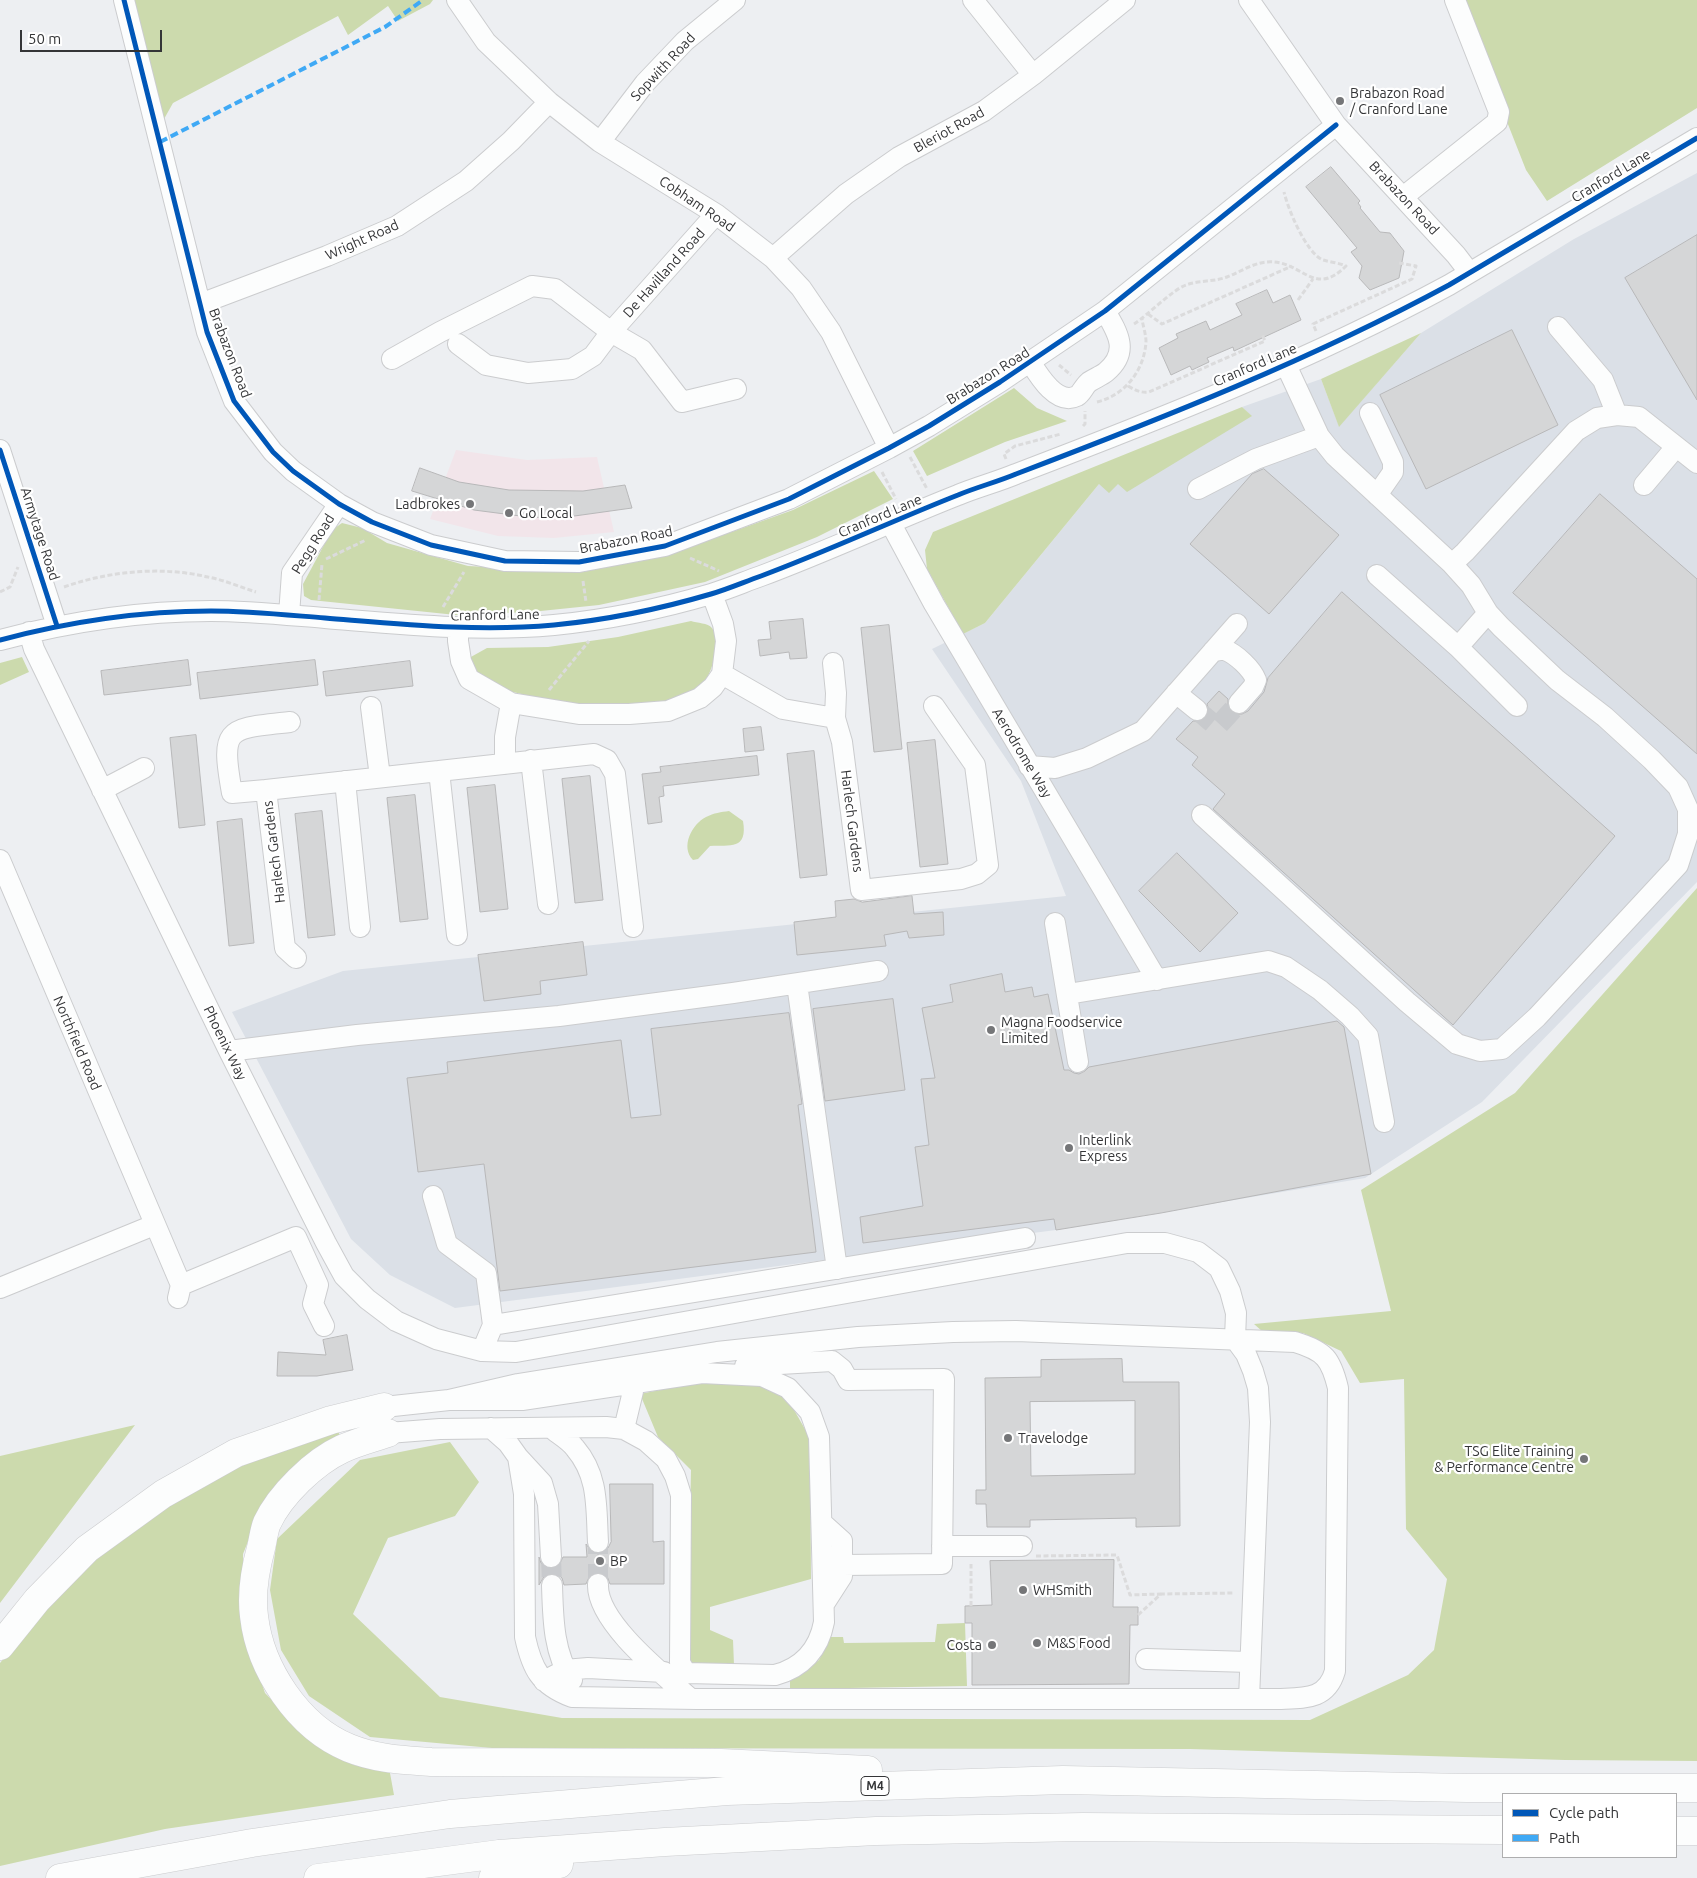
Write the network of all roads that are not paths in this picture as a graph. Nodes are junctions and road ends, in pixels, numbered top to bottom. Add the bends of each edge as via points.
1 (124, 0) edge
2 (457, 0) edge
3 (735, 0) edge
4 (973, 0) edge
5 (1125, 0) edge
6 (1249, 0) edge
7 (1455, 0) edge
8 (1033, 75) junction
9 (549, 102) junction
10 (1336, 125) junction
11 (1696, 141) edge
12 (600, 142) junction
13 (1403, 197) junction
14 (716, 214) junction
15 (773, 258) junction
16 (1469, 272) junction
17 (200, 304) junction
18 (1105, 311) junction
19 (1558, 327) dead end
20 (611, 332) junction
21 (458, 344) dead end
22 (392, 359) dead end
23 (1030, 363) junction
24 (1286, 365) junction
25 (736, 389) dead end
26 (1370, 413) dead end
27 (1617, 415) junction
28 (1319, 436) junction
29 (1676, 447) junction
30 (888, 449) junction
31 (0, 450) edge
32 (1697, 463) edge
33 (1644, 485) dead end
34 (1198, 488) dead end
35 (1377, 495) junction
36 (339, 504) junction
37 (898, 521) junction
38 (1452, 564) junction
39 (1377, 575) dead end
40 (712, 594) junction
41 (1488, 613) junction
42 (288, 615) junction
43 (1237, 624) dead end
44 (57, 626) junction
45 (458, 628) junction
46 (29, 632) junction
47 (0, 640) edge
48 (1458, 647) junction
49 (1213, 651) junction
50 (833, 663) dead end
51 (722, 674) junction
52 (1176, 693) junction
53 (511, 703) junction
54 (1239, 703) tunnel mouth
55 (934, 706) dead end
56 (1517, 706) dead end
57 (371, 707) dead end
58 (1197, 710) tunnel mouth
59 (835, 718) junction
60 (290, 722) dead end
61 (531, 760) junction
62 (505, 764) junction
63 (1030, 766) junction
64 (144, 768) dead end
65 (439, 771) junction
66 (380, 777) junction
67 (345, 781) junction
68 (102, 790) junction
69 (266, 790) junction
70 (1202, 815) dead end
71 (0, 860) edge
72 (548, 904) dead end
73 (1055, 923) dead end
74 (633, 926) dead end
75 (360, 927) dead end
76 (458, 935) dead end
77 (296, 958) dead end
78 (878, 971) dead end
79 (1157, 980) junction
80 (797, 984) junction
81 (1068, 994) junction
82 (229, 1051) junction
83 (1078, 1062) dead end
84 (1384, 1122) dead end
85 (433, 1196) dead end
86 (154, 1225) junction
87 (1025, 1238) dead end
88 (836, 1269) junction
89 (0, 1288) edge
90 (493, 1325) junction
91 (324, 1326) dead end
92 (1235, 1339) junction
93 (482, 1351) junction
94 (702, 1373) junction
95 (635, 1383) junction
96 (449, 1400) junction
97 (386, 1420) junction
98 (491, 1428) junction
99 (551, 1428) junction
100 (624, 1429) junction
101 (518, 1457) junction
102 (822, 1523) junction
103 (598, 1542) tunnel mouth
104 (942, 1546) junction
105 (1022, 1546) road end
106 (551, 1557) tunnel mouth
107 (842, 1565) junction
108 (598, 1584) tunnel mouth
109 (552, 1585) tunnel mouth
110 (824, 1604) junction
111 (0, 1646) edge
112 (1146, 1659) dead end
113 (1250, 1662) junction
114 (565, 1670) junction
115 (660, 1671) junction
116 (686, 1673) junction
117 (544, 1681) junction
118 (591, 1698) junction
119 (692, 1699) junction
120 (1249, 1699) junction
121 (1063, 1780) junction
122 (1697, 1788) edge
123 (1502, 1830) edge
124 (1677, 1831) edge
125 (1697, 1831) edge
126 (665, 1842) junction
127 (60, 1878) edge
128 (318, 1878) edge
129 (493, 1878) edge

1 - 17 street, Brabazon Road
2 - 9 street, Cobham Road via 486,42
3 - 12 street, Sopwith Road via 685,41 645,83
4 - 8 street
5 - 8 street, Bleriot Road
6 - 10 street, Brabazon Road
7 - 13 street via 1499,112 1497,122
8 - 15 street, Bleriot Road via 984,111 899,157 846,194
9 - 12 street, Cobham Road
9 - 17 street, Wright Road via 511,142 466,181 397,226
10 - 13 street, Brabazon Road
10 - 18 street, Brabazon Road
11 - 16 street, Cranford Lane
12 - 14 street, Cobham Road
13 - 16 street, Brabazon Road
14 - 15 street, Cobham Road
14 - 20 street, De Havilland Road
15 - 30 street, Cobham Road via 801,288 831,332
16 - 24 street, Cranford Lane via 1400,311
17 - 36 street, Brabazon Road via 207,332 234,401 273,452 293,471
18 - 23 street, Brabazon Road
18 - 23 street via 1117,332 1120,347 1117,361 1087,383 1080,394 1065,397 1054,392
19 - 27 street via 1603,380
20 - 21 street, De Havilland Road via 593,356 572,368 528,373 486,365
20 - 22 street via 555,289 532,286
20 - 25 street via 642,350 682,402
23 - 30 street, Brabazon Road
24 - 28 street
24 - 37 street, Cranford Lane
26 - 35 street via 1393,462 1393,472
27 - 29 street via 1639,416
27 - 38 street via 1596,418 1576,431
28 - 34 street via 1256,459
28 - 35 street via 1335,456
29 - 32 street
29 - 33 street
30 - 36 street, Brabazon Road via 789,500 665,546 579,562 505,561 431,545
31 - 44 street, Armytage Road
35 - 38 street
36 - 42 street, Pegg Road via 292,573
37 - 40 street, Cranford Lane
37 - 63 street, Aerodrome Way via 934,604
38 - 41 street via 1471,585
39 - 48 street
40 - 45 street, Cranford Lane via 579,622
40 - 51 street via 726,641
41 - 48 street
41 - 70 street via 1557,680 1605,717 1652,760 1678,787 1688,808 1688,834 1678,865 1537,1017 1502,1049 1480,1051 1457,1044
42 - 44 street, Cranford Lane via 190,612
42 - 45 street, Cranford Lane
43 - 49 street
44 - 46 street, Cranford Lane
45 - 53 street via 461,661 469,679
46 - 47 street, Cranford Lane
46 - 68 street, Phoenix Way via 34,649
48 - 56 street
49 - 52 street
49 - 54 street via 1224,650 1232,654 1254,673 1253,687
50 - 59 street, Harlech Gardens
51 - 53 street via 700,698 668,711 579,714
51 - 59 street via 783,708
52 - 58 street
52 - 63 street via 1143,731 1087,758 1055,768
53 - 62 street via 505,737
55 - 59 street, Harlech Gardens via 975,765 988,865 978,874 961,879 861,890 842,742
57 - 66 street
60 - 69 street via 249,726 231,736 227,749 232,793
61 - 62 street, Harlech Gardens
61 - 72 street
61 - 74 street, Harlech Gardens via 594,754 607,760 615,774
62 - 65 street, Harlech Gardens
63 - 79 street, Aerodrome Way
64 - 68 street
65 - 66 street, Harlech Gardens
65 - 76 street
66 - 67 street, Harlech Gardens
67 - 69 street, Harlech Gardens
67 - 75 street
68 - 82 street, Phoenix Way
69 - 77 street, Harlech Gardens via 285,948
71 - 86 street, Northfield Road
73 - 81 street
78 - 80 street
79 - 81 street
79 - 84 street via 1268,961 1286,967 1320,990 1368,1036
80 - 82 street via 559,1016
80 - 88 street
81 - 83 street
82 - 93 street, Phoenix Way via 344,1276 396,1321 436,1339
85 - 90 street via 447,1244 486,1273
86 - 89 street
86 - 91 street, Northfield Road via 180,1291 296,1237 318,1285 314,1304
87 - 88 street
88 - 90 street
90 - 93 street
92 - 93 street, Phoenix Way via 1236,1313 1219,1268 1198,1252 1164,1243 1128,1243 516,1352
92 - 96 street via 1016,1331 858,1337 717,1352 518,1384
92 - 113 street via 1253,1371 1258,1388 1260,1422
92 - 120 street via 1295,1342 1314,1347 1334,1370 1338,1388 1332,1682 1313,1695
94 - 95 street
94 - 102 street via 762,1376 788,1388 810,1412 819,1437
94 - 104 street via 722,1368 832,1361 848,1380 944,1379
95 - 96 street via 522,1400
95 - 100 street
96 - 97 street
97 - 98 street via 440,1429
97 - 111 highway via 331,1420 236,1453 163,1494 87,1549 37,1600
97 - 121 highway via 312,1468 284,1496 267,1523 253,1588 254,1616 273,1678 293,1707 348,1748 384,1759 431,1762 721,1763
98 - 99 street
98 - 101 street
99 - 100 street
99 - 103 street via 574,1447 588,1468 596,1490
100 - 116 street via 646,1441 666,1459 681,1495 680,1662
101 - 106 street via 542,1483 548,1504
101 - 117 street via 524,1494 524,1637 536,1670
102 - 107 street via 842,1541
102 - 110 street
104 - 105 street
104 - 107 street via 942,1564
107 - 110 street via 842,1576
108 - 115 street via 597,1592 608,1616 643,1657
109 - 114 street via 558,1652
110 - 116 street via 822,1633 814,1649 800,1665 788,1672 775,1675
112 - 113 street
113 - 120 street
114 - 115 street
114 - 117 street
114 - 118 street via 575,1685
115 - 116 street
115 - 119 street
117 - 118 street via 556,1691 572,1697
118 - 119 street
119 - 120 street
121 - 122 highway, M4 via 1467,1788
121 - 127 highway, M4 via 726,1791 450,1814 252,1843
123 - 126 highway via 1063,1827 876,1830
124 - 125 highway
126 - 128 highway via 498,1854
126 - 129 highway

